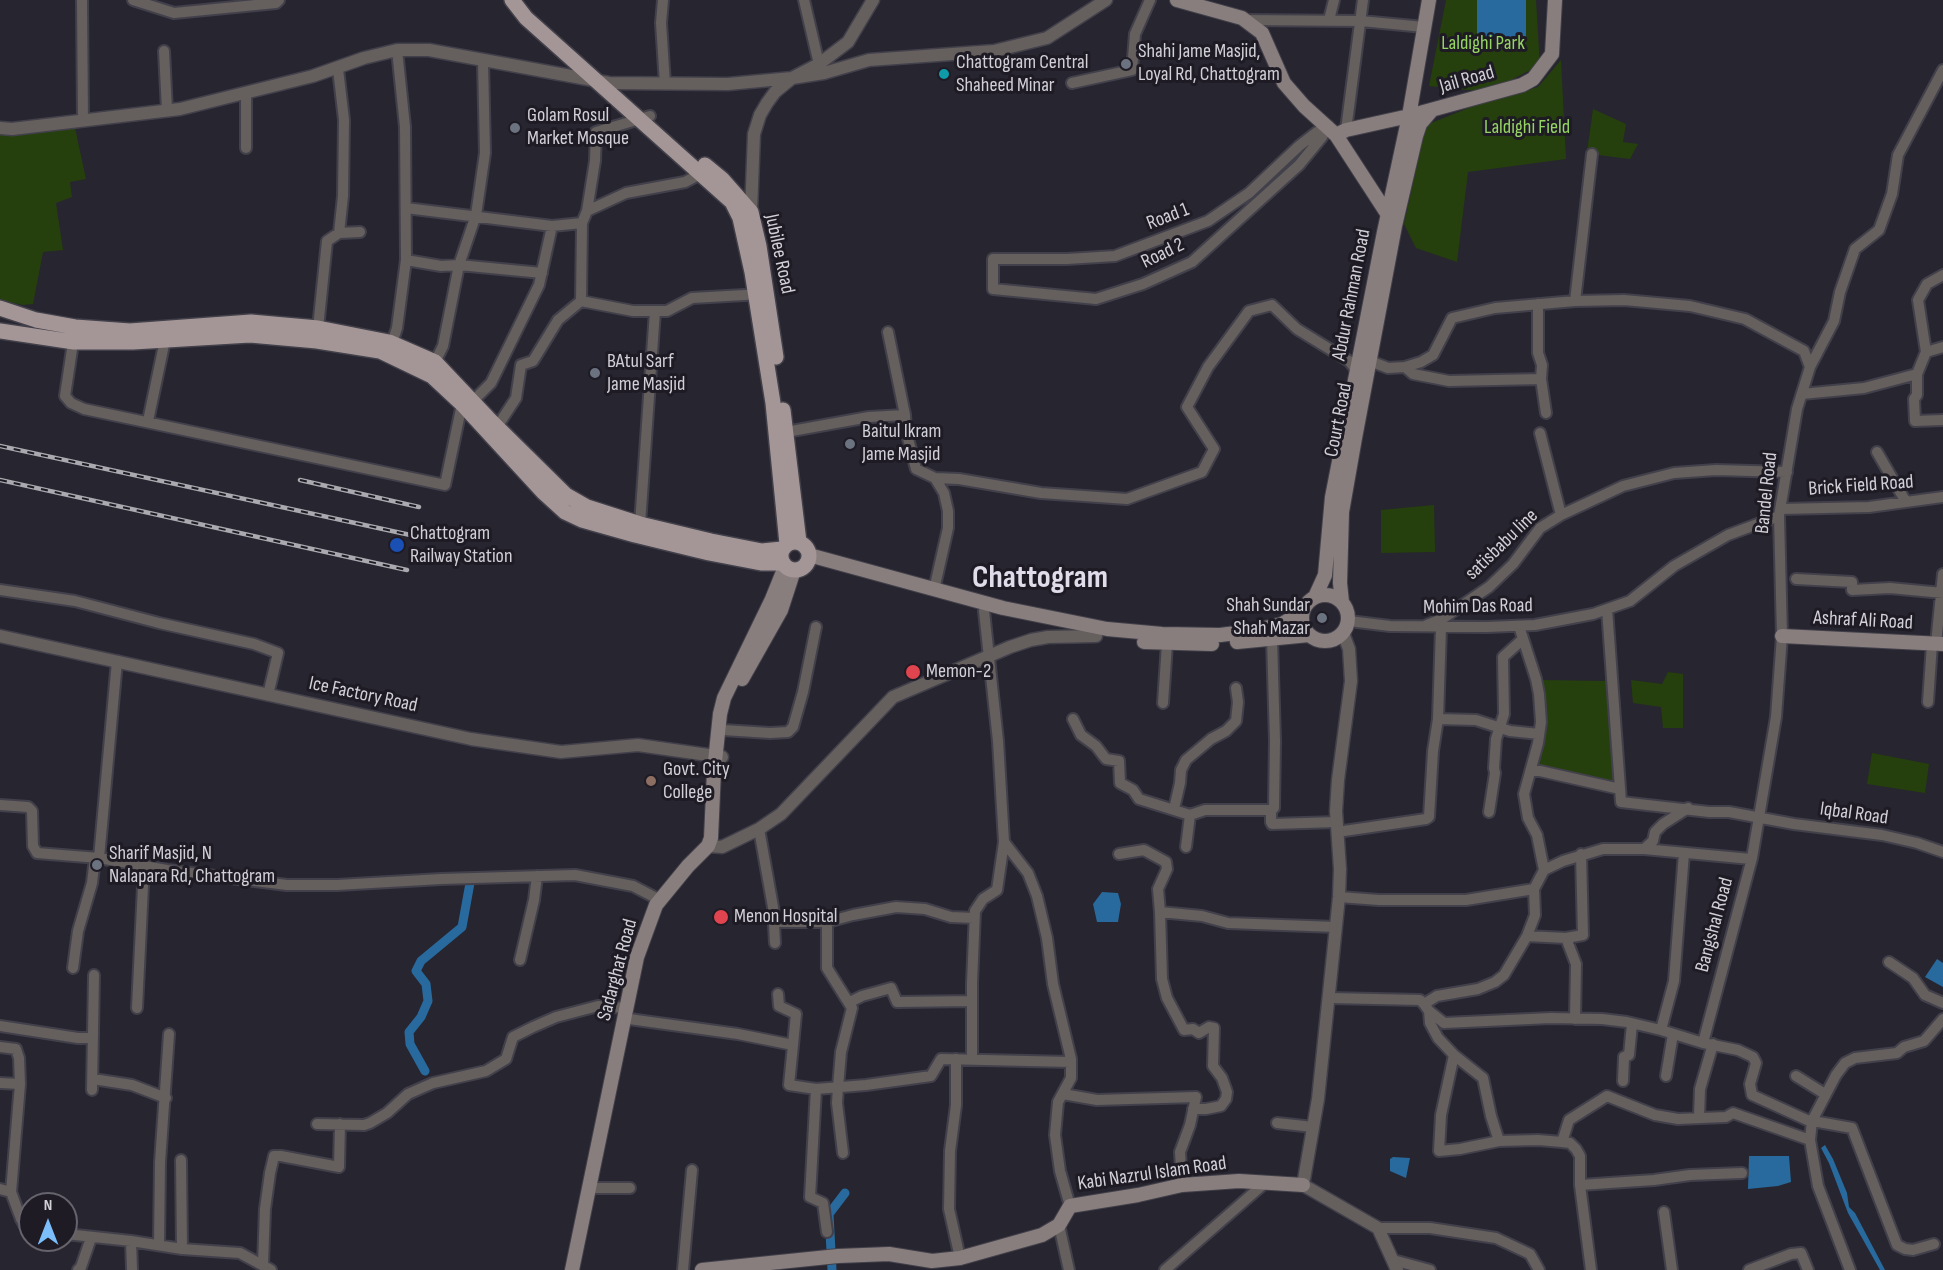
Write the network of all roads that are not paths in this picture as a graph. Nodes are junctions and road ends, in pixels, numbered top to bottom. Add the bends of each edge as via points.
1 (82, 0) edge
2 (133, 0) edge
3 (279, 0) edge
4 (512, 0) edge
5 (523, 0) edge
6 (663, 0) edge
7 (804, 0) edge
8 (873, 0) edge
9 (1106, 0) edge
10 (1150, 0) edge
11 (1177, 0) edge
12 (1334, 0) edge
13 (1363, 0) edge
14 (1429, 0) edge
15 (1555, 0) edge
16 (1245, 20) junction
17 (1329, 20) junction
18 (1360, 21) junction
19 (1424, 27) junction
20 (397, 50) junction
21 (164, 51) dead end
22 (483, 61) junction
23 (819, 64) junction
24 (338, 69) junction
25 (1943, 70) edge
26 (792, 78) junction
27 (603, 82) junction
28 (1072, 83) dead end
29 (665, 84) junction
30 (246, 94) junction
31 (167, 110) junction
32 (1432, 110) junction
33 (1409, 116) junction
34 (646, 118) junction
35 (83, 120) junction
36 (0, 128) edge
37 (1333, 132) junction
38 (246, 148) dead end
39 (1592, 154) dead end
40 (705, 171) junction
41 (406, 208) junction
42 (587, 211) junction
43 (751, 212) junction
44 (476, 215) junction
45 (1388, 215) junction
46 (582, 224) junction
47 (552, 226) junction
48 (360, 232) dead end
49 (339, 233) junction
50 (406, 260) junction
51 (459, 266) junction
52 (993, 270) joint
53 (542, 273) junction
54 (1943, 275) edge
55 (761, 294) junction
56 (581, 301) junction
57 (1575, 301) junction
58 (1538, 304) junction
59 (0, 310) edge
60 (655, 311) junction
61 (318, 328) junction
62 (4, 331) edge
63 (888, 332) dead end
64 (74, 334) junction
65 (165, 340) junction
66 (392, 343) junction
67 (1943, 347) edge
68 (1926, 352) junction
69 (1370, 361) junction
70 (435, 362) junction
71 (1405, 367) junction
72 (1810, 367) junction
73 (1357, 370) junction
74 (1917, 374) junction
75 (1541, 379) junction
76 (1802, 394) junction
77 (467, 403) junction
78 (1546, 413) dead end
79 (905, 415) junction
80 (1943, 420) edge
81 (148, 422) junction
82 (497, 427) junction
83 (786, 432) junction
84 (1540, 433) dead end
85 (1877, 452) dead end
86 (1786, 472) junction
87 (935, 478) junction
88 (549, 488) junction
89 (1943, 497) edge
90 (1906, 502) junction
91 (1780, 513) junction
92 (1561, 515) junction
93 (640, 524) junction
94 (788, 556) junction
95 (809, 558) junction
96 (1943, 573) edge
97 (1796, 579) dead end
98 (0, 590) edge
99 (934, 590) junction
100 (1941, 593) edge
101 (1310, 602) junction
102 (1342, 602) junction
103 (1607, 609) junction
104 (984, 611) junction
105 (1519, 626) junction
106 (816, 627) dead end
107 (1346, 627) junction
108 (1421, 627) junction
109 (1441, 627) junction
110 (1310, 635) junction
111 (0, 636) edge
112 (1096, 636) junction
113 (1782, 636) junction
114 (1272, 639) junction
115 (1523, 639) junction
116 (1167, 644) junction
117 (1937, 644) edge
118 (989, 656) junction
119 (117, 661) junction
120 (1236, 688) dead end
121 (268, 695) junction
122 (1928, 702) dead end
123 (1163, 703) dead end
124 (1073, 719) dead end
125 (1438, 719) junction
126 (1501, 729) junction
127 (723, 730) junction
128 (1539, 734) junction
129 (718, 757) junction
130 (1531, 770) junction
131 (1620, 789) junction
132 (0, 805) edge
133 (1688, 808) junction
134 (1174, 809) junction
135 (1271, 810) junction
136 (1489, 812) dead end
137 (1190, 815) junction
138 (1759, 817) junction
139 (1337, 827) junction
140 (759, 829) junction
141 (1004, 842) junction
142 (712, 847) junction
143 (1186, 848) dead end
144 (1644, 849) junction
145 (1943, 852) edge
146 (1684, 853) junction
147 (1119, 854) dead end
148 (1581, 854) junction
149 (97, 858) junction
150 (1751, 859) junction
151 (144, 866) junction
152 (1544, 870) junction
153 (537, 876) junction
154 (1534, 889) junction
155 (1339, 897) junction
156 (660, 900) junction
157 (1160, 912) junction
158 (974, 918) junction
159 (774, 922) junction
160 (827, 922) junction
161 (1336, 927) junction
162 (1527, 936) junction
163 (1566, 938) junction
164 (775, 943) dead end
165 (520, 960) dead end
166 (1889, 962) dead end
167 (73, 968) dead end
168 (94, 975) dead end
169 (778, 994) dead end
170 (1330, 998) junction
171 (972, 1001) junction
172 (850, 1002) junction
173 (1943, 1003) edge
174 (1426, 1007) junction
175 (137, 1008) dead end
176 (628, 1014) junction
177 (1575, 1018) junction
178 (1943, 1019) edge
179 (1632, 1024) junction
180 (0, 1026) edge
181 (1667, 1032) junction
182 (169, 1034) dead end
183 (93, 1038) junction
184 (1708, 1044) junction
185 (793, 1045) junction
186 (0, 1047) edge
187 (1454, 1055) junction
188 (956, 1059) junction
189 (972, 1059) junction
190 (1071, 1062) junction
191 (1666, 1076) dead end
192 (1796, 1076) dead end
193 (1623, 1081) dead end
194 (0, 1083) edge
195 (20, 1084) junction
196 (838, 1087) junction
197 (816, 1089) junction
198 (1063, 1094) junction
199 (1825, 1094) junction
200 (166, 1098) junction
201 (1193, 1109) junction
202 (1699, 1117) junction
203 (1812, 1120) junction
204 (1277, 1123) dead end
205 (317, 1124) dead end
206 (340, 1124) junction
207 (1313, 1127) junction
208 (1810, 1140) junction
209 (1499, 1141) junction
210 (1562, 1142) junction
211 (843, 1153) dead end
212 (181, 1161) dead end
213 (692, 1170) dead end
214 (1742, 1173) dead end
215 (1266, 1182) junction
216 (1182, 1185) junction
217 (1303, 1185) junction
218 (1580, 1185) junction
219 (595, 1188) junction
220 (630, 1188) dead end
221 (0, 1189) edge
222 (11, 1192) junction
223 (1070, 1206) junction
224 (18, 1210) edge
225 (1664, 1212) dead end
226 (1059, 1226) junction
227 (1378, 1228) junction
228 (827, 1232) dead end
229 (78, 1236) edge
230 (91, 1238) junction
231 (131, 1241) junction
232 (1934, 1244) dead end
233 (159, 1245) junction
234 (182, 1249) junction
235 (960, 1258) junction
236 (802, 1265) edge
237 (1395, 1265) edge
238 (267, 1267) edge
239 (78, 1270) edge
240 (132, 1270) edge
241 (572, 1270) edge
242 (578, 1270) edge
243 (683, 1270) edge
244 (702, 1270) edge
245 (1069, 1270) edge
246 (1165, 1270) edge
247 (1430, 1270) edge
248 (1539, 1270) edge
249 (1592, 1270) edge
250 (1672, 1270) edge
251 (1749, 1270) edge
252 (1808, 1270) edge
253 (1850, 1270) edge

1 - 35 street
2 - 3 street via 174,13
4 - 27 main road via 526,18
5 - 27 main road, Jubilee Road
6 - 29 street
7 - 23 street
8 - 23 street via 848,42
9 - 26 street via 1047,38 994,51 869,60
10 - 28 street via 1135,34 1132,70
11 - 16 main road
12 - 17 street
13 - 18 street
14 - 19 main road, Abdur Rahman Road
15 - 32 main road, Jail Road via 1552,54 1533,79
16 - 17 street
16 - 37 main road via 1262,33 1293,96
17 - 18 street
18 - 19 street
18 - 37 street
19 - 33 main road, Abdur Rahman Road
20 - 22 street via 429,50
20 - 24 street
20 - 41 street via 405,127
21 - 31 street
22 - 27 street
22 - 44 street via 485,153
23 - 26 street
24 - 30 street
24 - 49 street via 344,120
25 - 72 street, Bandel Road via 1898,155 1892,194 1879,230 1855,249 1834,321
26 - 29 street
26 - 43 street via 767,103 754,134
27 - 29 street
27 - 34 main road, Jubilee Road
30 - 31 street
30 - 38 street
31 - 35 street
32 - 33 main road, Jail Road
32 - 69 main road, Court Road via 1416,136
33 - 37 main road, Jail Road
33 - 45 main road, Abdur Rahman Road
34 - 40 main road, Jubilee Road
34 - 42 street via 596,132 596,161
35 - 36 street
37 - 45 main road
37 - 52 street, Road 1 via 1317,132 1249,193 1208,221 1186,230 1116,256 993,259
37 - 52 street, Road 2 via 1192,262 1143,284 1096,299 993,289
39 - 57 street
40 - 42 street via 685,182 626,193
40 - 43 main road, Jubilee Road via 722,179
40 - 55 main road via 732,202 740,218
41 - 44 street
41 - 50 street
42 - 46 street
43 - 55 main road, Jubilee Road
44 - 47 street
44 - 51 street
45 - 73 main road, Abdur Rahman Road
46 - 47 street
46 - 56 street
47 - 53 street
48 - 49 street
49 - 61 street via 327,241
50 - 51 street
50 - 66 street
51 - 53 street
51 - 70 street via 444,346
53 - 77 street via 491,383
54 - 68 street via 1928,284 1918,300
55 - 60 street via 692,298 667,311
55 - 83 main road, Jubilee Road
55 - 94 main road
56 - 60 street
56 - 82 street via 558,320 533,361 521,364 516,398
57 - 58 street
57 - 72 street via 1624,300 1690,306 1745,320 1804,351
58 - 71 street via 1452,318 1433,355
58 - 75 street
59 - 64 main road
60 - 93 street
61 - 64 main road via 251,322
61 - 66 main road
62 - 64 main road
63 - 79 street
64 - 65 main road
64 - 81 street via 65,396 84,409
65 - 77 main road via 250,335 380,351 432,376
65 - 81 street
66 - 70 main road
67 - 68 street
68 - 74 street
69 - 71 street via 1388,368
69 - 102 main road, Court Road via 1342,512
70 - 77 main road
71 - 75 street via 1413,374 1449,381
72 - 76 street, Bandel Road
73 - 87 street via 1297,329 1272,304 1249,311 1208,367 1187,407 1214,449 1202,472 1127,499 1041,493
73 - 101 main road, Abdur Rahman Road via 1332,497 1327,566 1322,586
74 - 76 street via 1864,388
74 - 80 street via 1915,421
75 - 78 street
76 - 86 street, Bandel Road
77 - 81 street via 445,484
77 - 82 main road
77 - 88 main road
79 - 83 street via 869,417
79 - 87 street via 916,469
82 - 88 main road
83 - 94 main road, Jubilee Road
84 - 92 street
85 - 90 street
86 - 91 street, Bandel Road
86 - 92 street, satisbabu line via 1674,473 1623,486
87 - 99 street via 944,494 948,528
88 - 93 main road via 587,507
88 - 94 main road via 565,512 635,536 761,563
89 - 90 street, Brick Field Road
90 - 91 street, Brick Field Road
91 - 103 street, Mohim Das Road via 1728,535 1674,566 1630,601
91 - 113 street, Bandel Road
92 - 108 street, satisbabu line via 1540,528 1513,564 1489,587 1442,619
93 - 94 main road
94 - 95 main road via 803,567
94 - 95 main road via 806,547
94 - 127 main road via 781,610 741,680
94 - 129 main road via 772,599 724,698 718,726
95 - 99 main road
95 - 104 main road
96 - 100 street
97 - 100 street via 1852,582 1852,590 1890,588
98 - 121 street via 75,601 278,653
99 - 101 main road via 1095,627 1162,634 1251,632 1282,624
100 - 117 street
101 - 102 main road via 1324,595
101 - 110 main road via 1302,618
102 - 107 main road via 1349,614
103 - 105 street, Mohim Das Road
103 - 131 street
104 - 112 main road
104 - 118 street
105 - 109 street, Mohim Das Road
105 - 115 street
106 - 127 street via 793,727 788,732 770,734
107 - 108 street, Mohim Das Road
107 - 110 main road via 1330,641
107 - 139 street via 1351,681 1338,780
108 - 109 street, Mohim Das Road
109 - 125 street
110 - 114 main road
111 - 119 street, Ice Factory Road
112 - 116 main road
112 - 118 street via 1048,637
113 - 117 main road, Ashraf Ali Road
113 - 138 street, Bandel Road via 1776,717
114 - 116 main road
114 - 135 street via 1275,741
115 - 126 street via 1503,657
115 - 128 street via 1539,694
116 - 123 street
117 - 122 street
118 - 140 street via 893,697 781,814
118 - 141 street
119 - 121 street, Ice Factory Road
119 - 149 street
120 - 134 street via 1236,721 1186,760
121 - 129 street, Ice Factory Road via 471,739 561,752 638,745
124 - 134 street via 1081,735 1106,759 1119,761 1120,783 1132,789 1139,799
125 - 126 street via 1476,720
125 - 139 street via 1429,817
126 - 128 street
126 - 136 street via 1496,739
127 - 129 main road
128 - 130 street
129 - 142 main road via 720,827
130 - 131 street
130 - 152 street via 1524,794 1528,818 1538,835
131 - 133 street via 1621,802
132 - 149 street via 28,807 33,811 33,846 37,853
133 - 138 street
133 - 144 street via 1663,824
134 - 137 street
135 - 137 street via 1205,810
135 - 139 street via 1272,824
137 - 143 street
138 - 145 street, Iqbal Road via 1882,835
138 - 150 street, Bangshal Road
139 - 155 street
140 - 142 street via 722,847
140 - 159 street
141 - 158 street via 997,890 983,898
141 - 190 street via 1028,873 1037,896
142 - 156 main road, Sadarghat Road via 688,866
142 - 176 main road, Sadarghat Road via 661,908 642,958
144 - 146 street
144 - 148 street via 1603,849
146 - 150 street
146 - 181 street
147 - 157 street via 1144,850 1166,862 1158,889
148 - 152 street
148 - 163 street via 1583,934
149 - 151 street
149 - 167 street via 78,931
150 - 184 street, Bangshal Road
151 - 153 street via 287,885
151 - 175 street
152 - 154 street
153 - 156 street via 575,875 633,886
153 - 165 street
154 - 155 street via 1466,900
154 - 162 street via 1534,915
155 - 161 street
156 - 176 main road, Sadarghat Road via 637,957
157 - 161 street via 1249,924
157 - 201 street via 1162,979 1167,998 1184,1030 1199,1033 1214,1028 1213,1066 1227,1092 1221,1106
158 - 160 street via 896,907
158 - 171 street
159 - 160 street
159 - 164 street
160 - 172 street via 827,968
161 - 170 street
162 - 163 street
162 - 174 street via 1496,982 1462,994 1437,996
163 - 177 street via 1576,964
166 - 173 street via 1913,978 1925,995
168 - 183 street
169 - 185 street via 779,1006 796,1014
170 - 174 street via 1420,1000
170 - 207 street
171 - 172 street via 897,1002 891,988
171 - 189 street
172 - 196 street
174 - 177 street via 1444,1023
174 - 187 street via 1438,1038
176 - 185 street
176 - 206 street via 598,1006 556,1017 513,1037 506,1059 486,1071 433,1083 408,1094 370,1123
176 - 219 main road, Sadarghat Road
176 - 241 main road, Sadarghat Road
177 - 179 street
178 - 199 street via 1924,1041 1897,1053 1855,1058 1845,1063
179 - 181 street
179 - 193 street
180 - 183 street
181 - 184 street
181 - 191 street
182 - 200 street
183 - 200 street via 92,1084 132,1085
184 - 202 street, Bangshal Road
184 - 203 street via 1753,1057 1756,1063 1750,1084 1752,1095
185 - 197 street via 789,1085
186 - 195 street via 16,1049
187 - 209 street via 1483,1078
187 - 209 street via 1441,1115 1439,1151
188 - 189 street
188 - 196 street via 941,1059 931,1076
188 - 235 street via 949,1209
189 - 190 street
190 - 198 street via 1071,1078
192 - 199 street
194 - 195 street
195 - 222 street
196 - 197 street
196 - 211 street
197 - 228 street via 810,1197 823,1203
198 - 201 street via 1097,1100 1194,1096
198 - 223 street via 1058,1102 1055,1135
199 - 203 street
200 - 233 street
201 - 216 street via 1180,1152
202 - 208 street via 1726,1117 1733,1113
202 - 210 street via 1655,1115 1607,1096 1569,1120
203 - 208 street
203 - 232 street via 1852,1128 1897,1245 1913,1250
204 - 207 street
205 - 206 street
206 - 238 street via 339,1167 274,1156 266,1209
207 - 217 street
208 - 253 street via 1818,1186
209 - 210 street
210 - 218 street via 1570,1143 1580,1156
212 - 234 street
213 - 243 street
214 - 218 street
215 - 216 main road, Kabi Nazrul Islam Road
215 - 217 main road, Kabi Nazrul Islam Road
215 - 246 street
216 - 223 main road, Kabi Nazrul Islam Road
217 - 227 street
218 - 249 street
219 - 220 street
219 - 242 main road, Sadarghat Road
221 - 222 street
222 - 224 street
223 - 226 main road, Kabi Nazrul Islam Road
225 - 250 street
226 - 235 main road via 1021,1242
226 - 245 street
227 - 237 street
227 - 248 street via 1430,1228 1496,1238 1530,1254
229 - 230 street
230 - 231 street
230 - 239 street
231 - 233 street
231 - 240 street
233 - 234 street
234 - 238 street via 240,1253
235 - 236 main road via 932,1262 889,1254 833,1256
236 - 244 main road
237 - 247 street
251 - 252 street via 1802,1253

